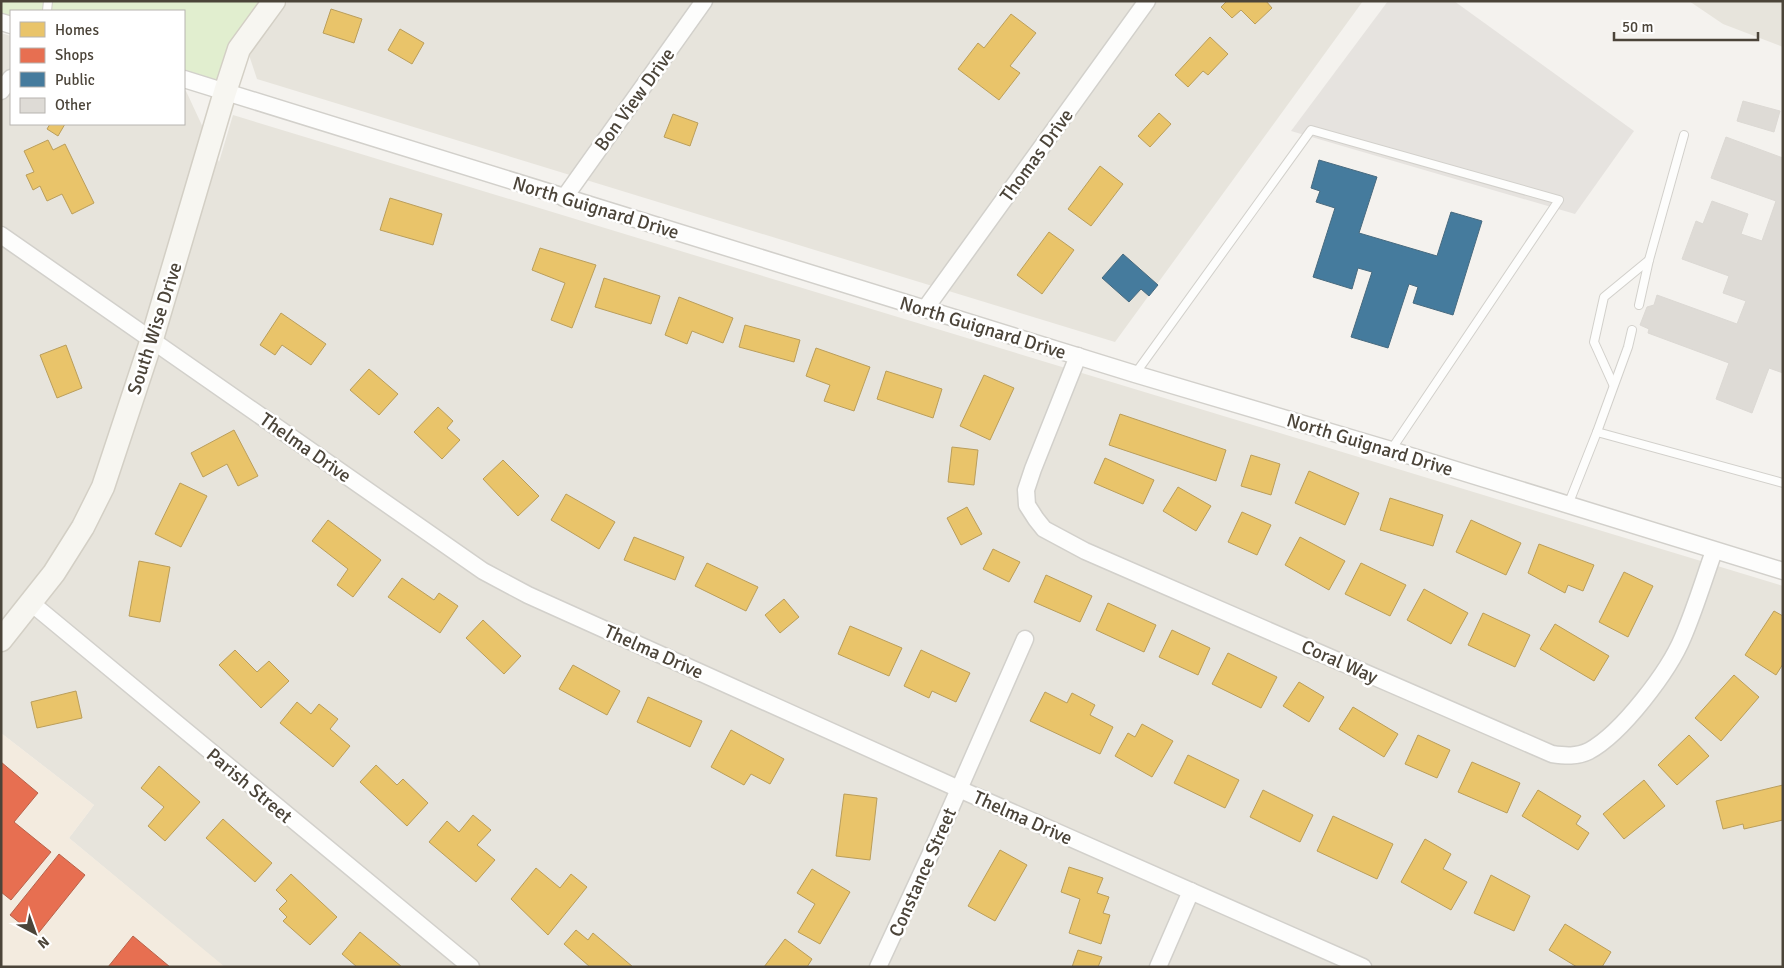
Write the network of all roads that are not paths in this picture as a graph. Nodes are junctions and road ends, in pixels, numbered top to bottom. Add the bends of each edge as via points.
1 (274, 1) edge
2 (704, 1) edge
3 (1147, 1) edge
4 (10, 79) edge
5 (185, 79) edge
6 (1, 91) edge
7 (225, 92) junction
8 (1684, 134) dead end
9 (564, 198) junction
10 (1, 235) edge
11 (1649, 260) junction
12 (1639, 304) dead end
13 (925, 309) junction
14 (1632, 330) dead end
15 (152, 339) junction
16 (1078, 356) junction
17 (1134, 374) junction
18 (1613, 384) junction
19 (1597, 432) junction
20 (1391, 450) junction
21 (1783, 483) edge
22 (1568, 505) junction
23 (1714, 551) junction
24 (1783, 571) edge
25 (30, 602) junction
26 (1025, 639) dead end
27 (1, 640) edge
28 (959, 789) junction
29 (1191, 891) junction
30 (471, 967) edge
31 (878, 967) edge
32 (1158, 967) edge
33 (1363, 967) edge

1 - 7 main road, South Wise Drive via 239,49
2 - 9 street, Bon View Drive
3 - 13 street, Thomas Drive
4 - 6 street
5 - 7 street, North Guignard Drive
7 - 9 street, North Guignard Drive
7 - 15 main road, South Wise Drive
8 - 11 lane
9 - 13 street, North Guignard Drive
10 - 15 street, Thelma Drive
11 - 12 lane
11 - 18 lane via 1604,298 1594,342
13 - 16 street, North Guignard Drive
14 - 18 lane
15 - 25 main road, South Wise Drive via 102,487 78,535 54,573
15 - 28 street, Thelma Drive via 483,571 537,599
16 - 17 street, North Guignard Drive
16 - 23 street, Coral Way via 1026,490 1027,505 1044,529 1084,551 1552,754 1569,757 1588,752 1613,733 1649,692 1683,638
17 - 20 street, North Guignard Drive
17 - 20 lane via 1311,130 1558,200
18 - 19 lane
19 - 21 lane
19 - 22 lane
20 - 22 street, North Guignard Drive
22 - 23 street, North Guignard Drive
23 - 24 street, North Guignard Drive
25 - 27 main road, South Wise Drive
25 - 30 street, Parish Street
26 - 28 street, Constance Street
28 - 29 street, Thelma Drive
28 - 31 street, Constance Street
29 - 32 street
29 - 33 street, Thelma Drive

